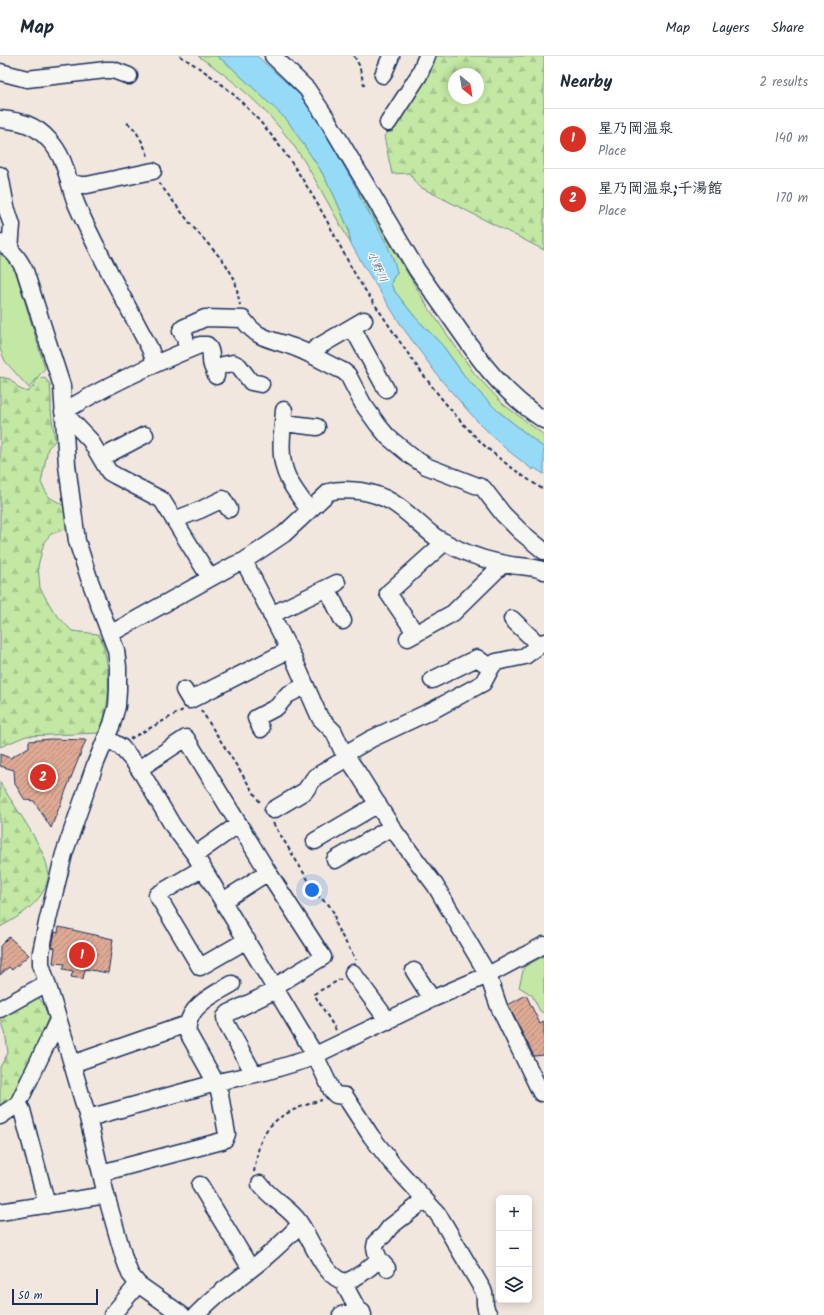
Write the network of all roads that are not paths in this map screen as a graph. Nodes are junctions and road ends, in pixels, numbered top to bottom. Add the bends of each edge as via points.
1 (273, 56) edge
2 (391, 56) edge
3 (427, 56) edge
4 (0, 72) edge
5 (383, 75) dead end
6 (129, 76) dead end
7 (0, 119) edge
8 (388, 123) dead end
9 (153, 171) road end
10 (0, 175) edge
11 (70, 182) junction
12 (5, 245) edge
13 (186, 350) junction
14 (311, 355) junction
15 (155, 363) junction
16 (385, 381) dead end
17 (252, 384) dead end
18 (63, 412) junction
19 (544, 420) edge
20 (313, 429) dead end
21 (145, 435) dead end
22 (101, 458) junction
23 (229, 509) dead end
24 (309, 510) junction
25 (174, 520) junction
26 (445, 542) junction
27 (544, 551) edge
28 (244, 561) junction
29 (503, 564) junction
30 (544, 571) edge
31 (210, 578) junction
32 (271, 615) junction
33 (512, 619) dead end
34 (344, 621) dead end
35 (110, 634) junction
36 (542, 644) edge
37 (289, 650) junction
38 (491, 668) junction
39 (306, 686) junction
40 (184, 690) dead end
41 (456, 698) junction
42 (261, 728) dead end
43 (106, 738) junction
44 (346, 756) junction
45 (139, 769) junction
46 (378, 804) junction
47 (272, 810) dead end
48 (239, 824) junction
49 (392, 827) junction
50 (314, 840) dead end
51 (335, 860) dead end
52 (199, 861) junction
53 (268, 872) junction
54 (223, 900) junction
55 (246, 940) junction
56 (544, 945) edge
57 (414, 970) dead end
58 (353, 972) dead end
59 (488, 975) junction
60 (47, 983) junction
61 (232, 984) dead end
62 (275, 988) junction
63 (432, 999) junction
64 (0, 1009) edge
65 (58, 1020) junction
66 (388, 1021) junction
67 (187, 1026) junction
68 (315, 1055) junction
69 (72, 1064) junction
70 (254, 1074) junction
71 (216, 1083) junction
72 (541, 1093) dead end
73 (18, 1104) junction
74 (0, 1116) edge
75 (88, 1118) junction
76 (101, 1173) junction
77 (260, 1184) road end
78 (200, 1185) dead end
79 (106, 1195) junction
80 (425, 1200) junction
81 (47, 1204) junction
82 (0, 1212) edge
83 (300, 1224) junction
84 (251, 1269) junction
85 (345, 1282) junction
86 (138, 1284) junction
87 (361, 1312) edge
88 (112, 1315) edge
89 (182, 1315) edge
90 (196, 1315) edge
91 (341, 1315) edge
92 (489, 1315) edge

1 - 19 street via 307,89 418,270 488,371 522,404
2 - 5 street
3 - 8 street via 419,75
4 - 6 street via 27,79 106,70
7 - 11 street via 24,123 42,133 62,158
9 - 11 street via 87,185
10 - 12 street via 12,225
11 - 15 street via 78,208
12 - 18 street via 19,259 24,271 62,386
13 - 14 street via 183,328 205,318 243,319 256,334
13 - 15 street
13 - 17 street via 207,344 212,352 212,367 215,373 224,365 233,363 239,366
14 - 16 street via 316,348 358,324
14 - 27 street via 348,375 363,404 378,425 411,456 426,466 483,488 503,514
15 - 18 street
18 - 22 street via 90,440
18 - 35 street via 77,540
20 - 24 street via 284,416 281,473
21 - 22 street
22 - 25 street via 110,472 162,500
23 - 25 street via 224,499
24 - 26 street via 329,492 368,492 390,500
24 - 28 street via 284,534
25 - 31 street
26 - 29 street via 459,550
26 - 29 street via 388,593 412,636 454,613
28 - 31 street
28 - 32 street
29 - 30 street
31 - 35 street
32 - 34 street via 332,586
32 - 37 street
33 - 36 street
35 - 43 street via 116,650 118,690 117,706
36 - 38 street via 525,656 496,662
37 - 39 street
37 - 40 street via 236,670 190,700
38 - 41 street via 483,683
38 - 41 street via 477,658 437,678
39 - 42 street via 287,695 277,707 256,718
39 - 44 street via 320,718 334,732
41 - 44 street via 371,739
43 - 45 street via 121,747
43 - 60 street via 64,854 47,923 41,964
44 - 46 street
44 - 47 street via 315,776 306,791
45 - 48 street via 186,738
45 - 52 street via 173,826
46 - 49 street
46 - 50 street
48 - 52 street
48 - 53 street
49 - 51 street
49 - 59 street via 435,885
52 - 54 street
52 - 55 street via 157,895 200,967
53 - 54 street
53 - 62 street via 323,956
54 - 55 street
55 - 62 street
56 - 59 street
57 - 63 street
58 - 66 street
59 - 63 street
59 - 72 street via 499,1007
60 - 64 street
60 - 65 street
61 - 67 street via 199,1005
62 - 68 street
62 - 70 street via 225,1017
63 - 66 street
65 - 69 street
65 - 73 street
66 - 68 street
67 - 69 street
67 - 71 street via 188,1033
68 - 70 street
68 - 80 street via 332,1092 345,1096 371,1136
69 - 75 street
70 - 71 street
71 - 75 street
71 - 76 street via 227,1134 225,1139
73 - 74 street
73 - 81 street via 22,1110
75 - 76 street
76 - 79 street
77 - 83 street via 268,1195
78 - 84 street
79 - 81 street
79 - 86 street via 124,1258 130,1274
80 - 85 street via 390,1227 376,1242 374,1246 383,1264 374,1264
80 - 92 street via 443,1222 484,1290 484,1304
81 - 82 street
83 - 84 street via 285,1242
83 - 85 street via 329,1271 335,1278
84 - 90 street
85 - 87 street
86 - 88 street
86 - 89 street
87 - 91 street

